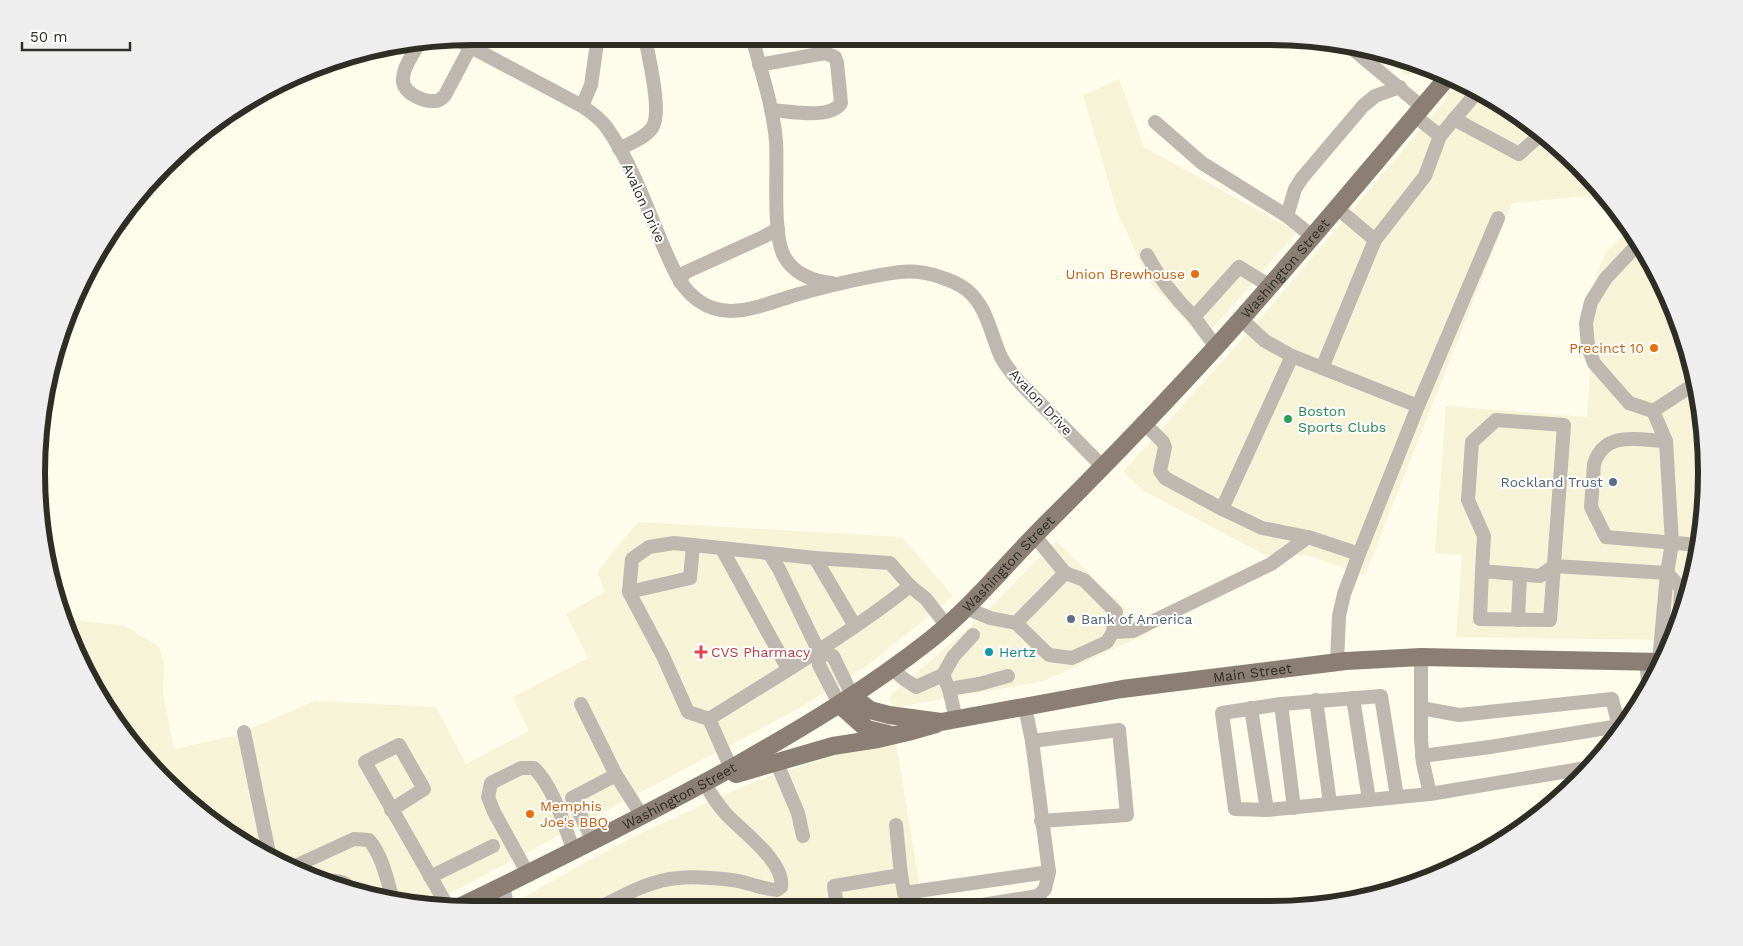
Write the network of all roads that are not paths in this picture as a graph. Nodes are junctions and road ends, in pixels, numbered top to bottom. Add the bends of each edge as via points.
1 (466, 45) edge
2 (597, 45) edge
3 (646, 45) edge
4 (754, 45) edge
5 (470, 48) junction
6 (416, 49) edge
7 (1360, 55) edge
8 (759, 66) junction
9 (1443, 82) edge
10 (1400, 87) junction
11 (1473, 96) edge
12 (582, 106) junction
13 (771, 110) junction
14 (1418, 112) junction
15 (1454, 119) junction
16 (1155, 122) dead end
17 (1440, 136) junction
18 (1537, 138) edge
19 (619, 149) junction
20 (1337, 208) junction
21 (1287, 216) junction
22 (1498, 218) dead end
23 (778, 229) junction
24 (1313, 237) junction
25 (1375, 240) junction
26 (1634, 248) edge
27 (1147, 255) dead end
28 (680, 282) junction
29 (840, 284) junction
30 (1270, 286) junction
31 (1194, 316) junction
32 (1241, 319) junction
33 (1216, 347) junction
34 (1292, 356) junction
35 (1322, 368) junction
36 (1689, 387) edge
37 (1418, 406) junction
38 (1652, 411) junction
39 (1144, 424) junction
40 (1666, 441) junction
41 (1102, 466) junction
42 (1222, 509) junction
43 (1034, 535) junction
44 (1308, 537) junction
45 (1672, 543) junction
46 (1692, 544) edge
47 (693, 545) junction
48 (722, 549) junction
49 (768, 553) junction
50 (1359, 554) junction
51 (815, 558) junction
52 (1554, 566) junction
53 (1482, 571) junction
54 (1065, 573) junction
55 (1667, 573) junction
56 (1520, 574) junction
57 (910, 586) junction
58 (1681, 591) edge
59 (629, 592) junction
60 (966, 608) junction
61 (1518, 620) junction
62 (1016, 622) junction
63 (855, 626) junction
64 (947, 626) junction
65 (1113, 632) junction
66 (973, 636) dead end
67 (819, 652) junction
68 (1421, 656) junction
69 (1657, 656) edge
70 (1337, 662) junction
71 (1654, 662) edge
72 (892, 668) junction
73 (788, 669) junction
74 (943, 675) junction
75 (1008, 676) dead end
76 (949, 689) junction
77 (1353, 698) junction
78 (1316, 700) junction
79 (846, 701) junction
80 (581, 704) dead end
81 (1281, 704) junction
82 (1025, 707) junction
83 (1251, 708) junction
84 (1421, 708) junction
85 (709, 719) junction
86 (948, 721) junction
87 (1618, 723) edge
88 (1614, 729) edge
89 (244, 732) dead end
90 (894, 736) junction
91 (1032, 741) junction
92 (1422, 756) junction
93 (776, 761) junction
94 (731, 768) junction
95 (1579, 769) edge
96 (616, 775) junction
97 (705, 784) junction
98 (1430, 794) junction
99 (1397, 797) junction
100 (1369, 800) junction
101 (1330, 804) junction
102 (1294, 808) junction
103 (391, 810) junction
104 (1267, 810) junction
105 (642, 816) junction
106 (1041, 821) junction
107 (896, 824) dead end
108 (803, 836) dead end
109 (593, 841) junction
110 (493, 846) dead end
111 (268, 849) edge
112 (574, 851) junction
113 (300, 864) edge
114 (1049, 872) junction
115 (528, 874) junction
116 (901, 875) junction
117 (430, 877) junction
118 (503, 886) junction
119 (391, 893) edge
120 (443, 900) edge
121 (472, 901) edge
122 (506, 901) edge
123 (614, 901) edge
124 (836, 901) edge
125 (1007, 901) edge

1 - 5 street, Avalon Drive
2 - 12 street via 591,85
3 - 19 street via 657,117 645,135
4 - 8 street, Avalon Drive
5 - 6 street via 445,95 434,101 415,96 406,90 403,83 406,66
5 - 12 street, Avalon Drive
7 - 10 street
8 - 13 street, Avalon Drive
8 - 13 street via 826,53 835,57 837,63 841,103 834,111
9 - 14 main road, Washington Street
10 - 14 street
10 - 21 street via 1375,96 1363,106 1302,178
11 - 15 street
12 - 19 street, Avalon Drive via 607,127
13 - 23 street, Avalon Drive via 777,157
14 - 17 street
14 - 20 main road, Washington Street
15 - 17 street
15 - 18 street via 1519,154
16 - 21 street via 1202,163
17 - 25 street via 1425,176
19 - 28 street, Avalon Drive
20 - 24 main road, Washington Street
20 - 25 street
21 - 24 street
22 - 37 street
23 - 28 street via 684,273
23 - 29 street, Avalon Drive via 784,256 802,275
24 - 30 main road, Washington Street
25 - 35 street
26 - 38 street via 1606,278 1591,302 1586,324 1588,347 1594,363 1629,402
27 - 31 street via 1175,298
28 - 29 street, Avalon Drive via 700,302 729,311 759,308
29 - 41 street, Avalon Drive via 910,271 953,281 967,290 987,317 1010,371
30 - 31 street via 1239,267
30 - 32 main road, Washington Street
31 - 33 street
32 - 33 main road, Washington Street
32 - 34 street via 1265,341
33 - 39 main road, Washington Street
34 - 35 street
34 - 42 street
35 - 37 street
36 - 38 street
37 - 50 street
38 - 40 street
39 - 41 main road, Washington Street
39 - 42 street via 1165,447 1160,471 1164,478
40 - 45 street
40 - 45 street via 1620,439 1606,444 1594,464 1591,507 1606,537
41 - 43 main road, Washington Street
42 - 44 street via 1262,528
43 - 54 street
43 - 60 main road, Washington Street
44 - 50 street
44 - 65 street via 1271,564 1133,631
45 - 46 street
45 - 55 street
47 - 48 street
47 - 59 street via 690,578
47 - 59 street via 674,543 649,547 632,559
48 - 49 street
48 - 73 street
49 - 51 street
49 - 67 street
50 - 70 street via 1341,608
51 - 57 street via 890,563
51 - 63 street
52 - 53 street via 1564,425 1496,420 1472,442 1468,500 1484,536
52 - 55 street
52 - 56 street via 1540,576
52 - 61 street via 1550,620
53 - 56 street
53 - 61 street via 1480,619
54 - 62 street
54 - 65 street via 1084,580 1116,612
55 - 58 street
55 - 69 street
56 - 61 street
57 - 63 street
57 - 64 street via 926,599
59 - 85 street via 688,712
60 - 62 street via 990,618
60 - 64 main road, Washington Street
62 - 65 street via 1049,656 1072,658 1107,642
63 - 67 street
64 - 72 main road, Washington Street
66 - 74 street via 953,657
67 - 73 street
67 - 79 street via 833,656
68 - 70 main road, Main Street
68 - 71 main road, Main Street
68 - 84 street
70 - 82 main road, Main Street via 1122,689
72 - 74 street via 916,687
72 - 79 main road, Washington Street
73 - 85 street
74 - 76 street
75 - 76 street
76 - 86 street
77 - 78 street
77 - 99 street via 1381,696
77 - 100 street
78 - 81 street
78 - 101 street
79 - 86 main road, Main Street via 888,716
79 - 90 main road via 867,729
79 - 94 main road, Washington Street
80 - 96 street
81 - 83 street
81 - 102 street
82 - 86 main road, Main Street
82 - 91 street
83 - 104 street
83 - 104 street via 1222,713 1234,809
84 - 87 street via 1460,715 1612,699
84 - 92 street
85 - 94 street
86 - 90 main road
88 - 92 street
89 - 111 street
90 - 93 main road via 833,746
91 - 106 street
91 - 106 street via 1119,730 1127,815
92 - 98 street
93 - 97 main road
93 - 108 street via 798,813
94 - 97 main road, Washington Street
95 - 98 street
96 - 105 street
96 - 109 street via 572,798
97 - 105 main road, Washington Street
97 - 123 street via 715,802 763,849 781,876 781,887 768,890 733,880 677,878 650,884
98 - 99 street
99 - 100 street
100 - 101 street
101 - 102 street
102 - 104 street
103 - 103 street via 365,762 399,745 424,789
103 - 117 street
105 - 109 main road, Washington Street
106 - 114 street
107 - 116 street
109 - 112 main road, Washington Street
110 - 117 street
112 - 115 main road, Washington Street
112 - 115 street via 542,776 534,768 521,768 492,783 488,797
113 - 119 street via 354,839 369,840 380,858
114 - 116 street via 904,893
114 - 125 street via 1045,889 1038,896
115 - 118 main road, Washington Street
116 - 124 street via 834,886
117 - 120 street
118 - 121 main road, Washington Street
118 - 122 street

